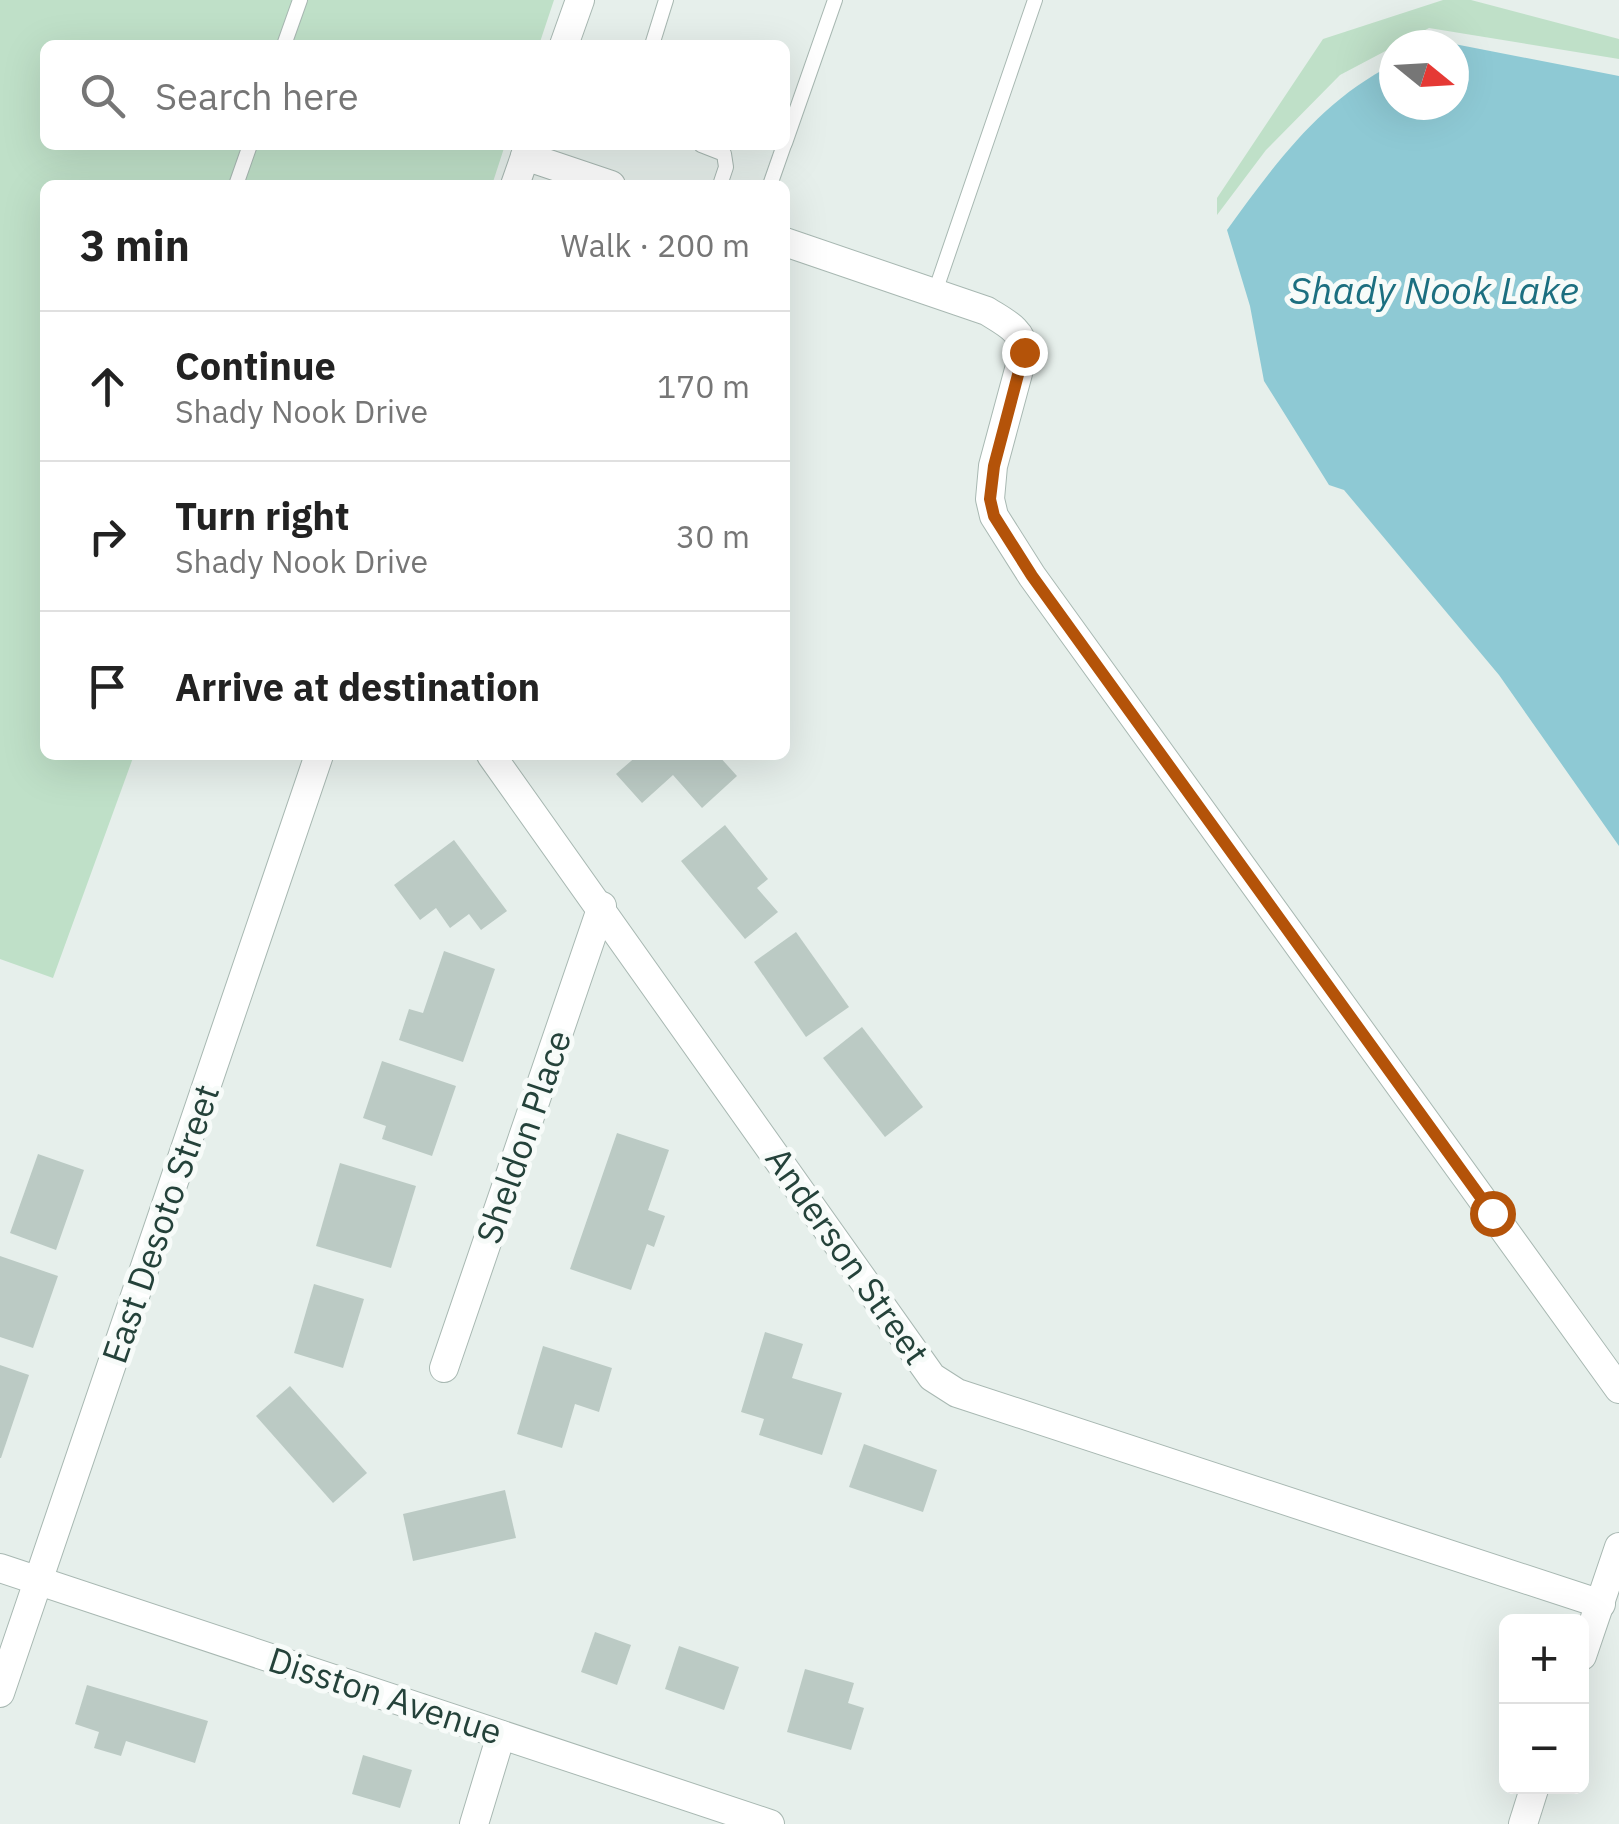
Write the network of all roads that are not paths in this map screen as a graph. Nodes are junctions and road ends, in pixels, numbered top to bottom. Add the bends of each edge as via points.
1 (300, 0) edge
2 (580, 0) edge
3 (666, 0) edge
4 (835, 0) edge
5 (1035, 0) edge
6 (286, 40) edge
7 (566, 40) edge
8 (654, 40) edge
9 (790, 130) edge
10 (248, 150) edge
11 (714, 150) edge
12 (783, 150) edge
13 (527, 151) edge
14 (238, 180) edge
15 (517, 180) edge
16 (600, 180) edge
17 (722, 180) edge
18 (772, 180) edge
19 (790, 244) edge
20 (935, 292) junction
21 (317, 760) edge
22 (495, 760) edge
23 (602, 906) junction
24 (444, 1368) dead end
25 (1619, 1389) edge
26 (1619, 1547) edge
27 (0, 1568) edge
28 (38, 1581) junction
29 (1600, 1604) junction
30 (1589, 1636) edge
31 (0, 1693) edge
32 (501, 1735) junction
33 (1532, 1794) edge
34 (474, 1824) edge
35 (770, 1824) edge
36 (1523, 1824) edge

1 - 6 lane
2 - 7 street
3 - 8 lane
4 - 9 lane
5 - 20 lane
10 - 14 lane
11 - 17 lane via 724,154
12 - 18 lane
13 - 15 street
13 - 16 street
19 - 20 street
20 - 25 street via 987,311 1024,340 994,466 994,516
21 - 28 street, East Desoto Street
22 - 23 street, Anderson Street
23 - 24 street, Sheldon Place
23 - 29 street, Anderson Street via 932,1377 957,1393
26 - 29 street
27 - 28 street, Disston Avenue
28 - 31 street, East Desoto Street
28 - 32 street, Disston Avenue
29 - 30 street
32 - 34 street
32 - 35 street, Disston Avenue
33 - 36 street

